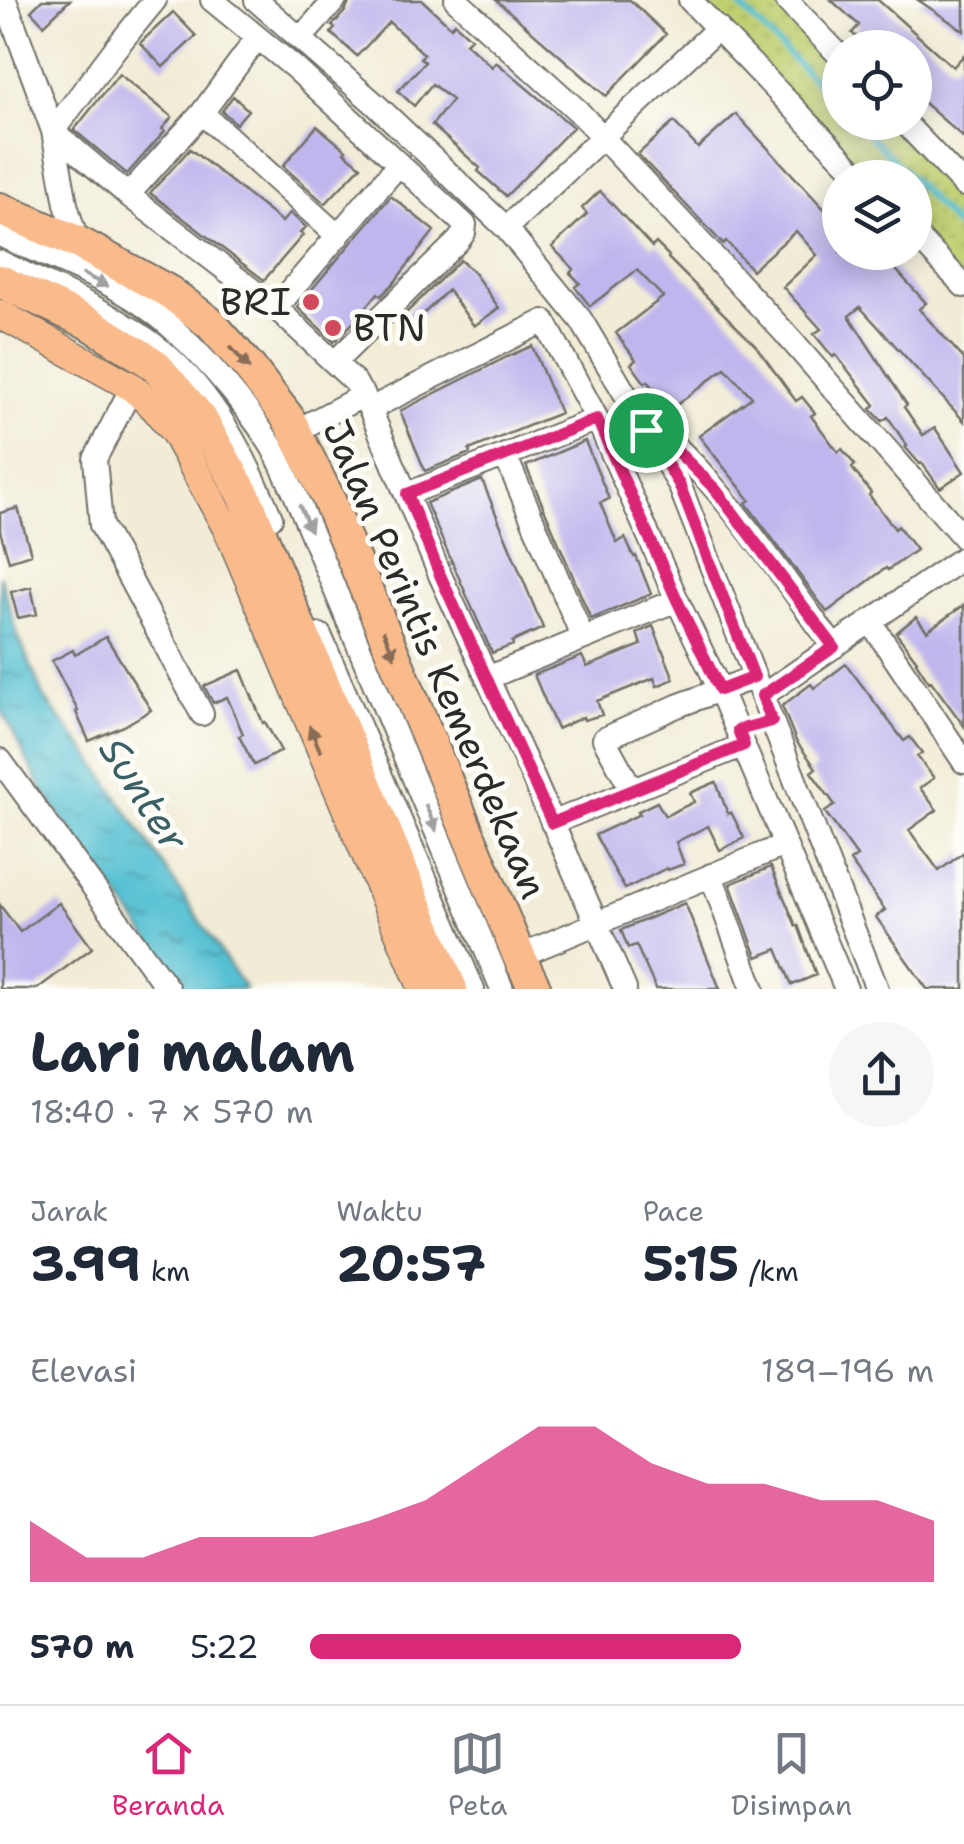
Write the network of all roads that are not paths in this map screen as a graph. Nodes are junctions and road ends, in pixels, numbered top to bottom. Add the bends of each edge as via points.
1 (6, 0) edge
2 (155, 0) edge
3 (212, 0) edge
4 (256, 0) edge
5 (334, 0) edge
6 (456, 0) edge
7 (690, 0) edge
8 (786, 0) edge
9 (718, 28) junction
10 (822, 37) edge
11 (257, 38) junction
12 (300, 38) junction
13 (202, 113) junction
14 (53, 132) junction
15 (602, 138) junction
16 (921, 140) edge
17 (844, 160) edge
18 (398, 166) junction
19 (964, 185) edge
20 (128, 195) junction
21 (6, 225) edge
22 (506, 228) junction
23 (338, 236) junction
24 (76, 242) junction
25 (932, 252) edge
26 (1, 269) edge
27 (964, 286) edge
28 (276, 308) junction
29 (0, 314) edge
30 (335, 362) junction
31 (132, 387) junction
32 (363, 395) junction
33 (597, 419) junction
34 (292, 425) junction
35 (646, 430) junction
36 (505, 455) junction
37 (407, 494) junction
38 (964, 538) edge
39 (964, 558) edge
40 (677, 600) junction
41 (870, 621) junction
42 (583, 638) junction
43 (834, 647) junction
44 (486, 678) junction
45 (758, 686) junction
46 (720, 690) junction
47 (202, 714) dead end
48 (772, 721) junction
49 (741, 738) junction
50 (0, 760) edge
51 (964, 762) edge
52 (632, 790) junction
53 (552, 823) junction
54 (784, 844) junction
55 (711, 875) junction
56 (598, 924) junction
57 (519, 956) junction
58 (168, 989) edge
59 (423, 989) edge
60 (451, 989) edge
61 (473, 989) edge
62 (502, 989) edge
63 (534, 989) edge
64 (625, 989) edge
65 (754, 989) edge
66 (846, 989) edge
67 (878, 989) edge

1 - 14 street
2 - 14 street
3 - 11 street
4 - 12 street
5 - 12 street
6 - 15 street
7 - 9 street
8 - 10 street
9 - 15 street
9 - 17 street
11 - 13 street
11 - 18 street
12 - 22 street
13 - 20 street
13 - 23 street
14 - 20 street
14 - 24 street
15 - 22 street
15 - 38 street
16 - 19 street
18 - 23 street
18 - 30 street via 465,224 464,232
20 - 28 street
21 - 24 highway, Jalan Perintis Kemerdekaan
21 -> 62 street via 146,307 188,343 271,446
22 - 35 street via 581,320
23 - 28 street
24 -> 34 highway, Jalan Perintis Kemerdekaan via 170,292 210,323
25 - 27 street
26 - 60 highway via 154,364 202,418 245,496
26 - 61 street via 108,315 162,351 206,397 252,471
28 - 30 street
29 - 31 main road
30 - 32 street
31 - 47 street via 95,460 101,525
59 -> 31 main road via 229,532 175,434
32 - 33 street via 544,321
32 - 34 street
32 - 37 street
33 - 36 street
33 - 40 street
34 -> 57 highway, Jalan Perintis Kemerdekaan
35 - 43 street via 662,436 716,490
35 - 45 street via 679,484
36 - 37 street
36 - 42 street
37 - 44 street
39 - 41 street
40 - 42 street
40 - 46 street
41 - 43 street
41 - 51 street
42 - 44 street
43 - 45 street
44 - 53 street
45 - 46 street
45 - 48 street
46 - 49 street
46 - 52 street via 604,740
48 - 49 street
48 - 67 street
49 - 52 street
49 - 54 street
50 - 58 street
52 - 53 street
53 - 56 street
54 - 55 street
54 - 66 street
55 - 56 street
55 - 65 street
56 - 57 street
56 - 64 street
57 - 63 highway, Jalan Perintis Kemerdekaan

